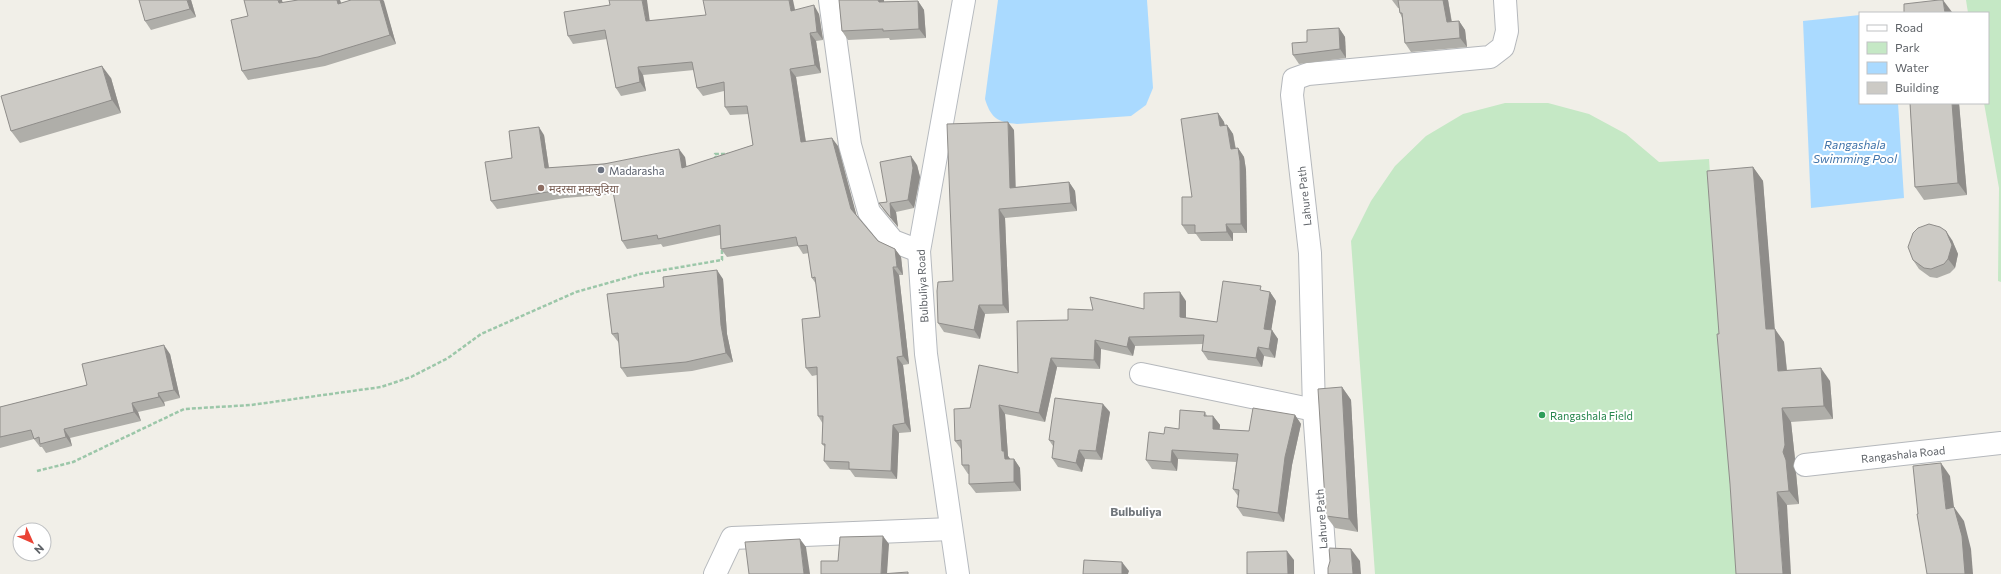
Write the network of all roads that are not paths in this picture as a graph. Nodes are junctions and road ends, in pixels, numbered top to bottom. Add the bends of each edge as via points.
1 (830, 0) edge
2 (964, 0) edge
3 (1505, 0) edge
4 (919, 250) junction
5 (1141, 374) dead end
6 (1314, 410) junction
7 (2001, 443) edge
8 (1805, 465) dead end
9 (952, 529) junction
10 (715, 574) edge
11 (958, 574) edge
12 (1326, 574) edge

1 - 4 street via 850,145 869,212 893,241
2 - 4 street, Bulbuliya Road
3 - 6 street, Lahure Path via 1507,31 1503,47 1490,57 1308,74 1294,79 1292,96 1310,253
4 - 9 street, Bulbuliya Road via 926,354
5 - 6 street
6 - 12 street, Lahure Path
7 - 8 street, Rangashala Road
9 - 10 street via 732,538
9 - 11 street, Bulbuliya Road

